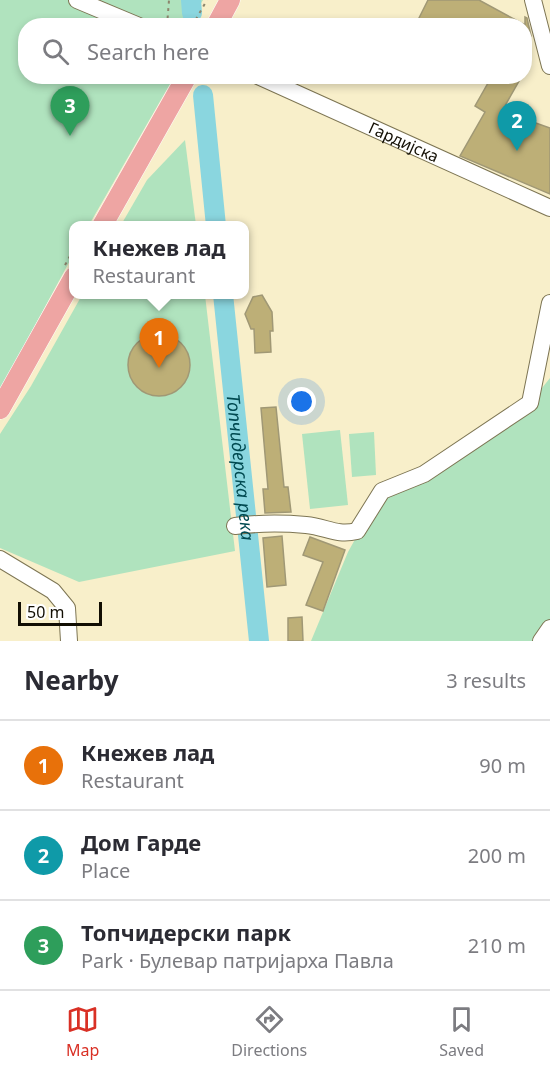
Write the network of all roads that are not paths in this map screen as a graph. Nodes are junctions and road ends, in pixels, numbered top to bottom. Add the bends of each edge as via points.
1 (77, 0) edge
2 (230, 0) edge
3 (533, 0) edge
4 (120, 18) edge
5 (220, 18) edge
6 (550, 66) edge
7 (182, 84) edge
8 (276, 84) edge
9 (550, 208) edge
10 (104, 221) edge
11 (69, 286) edge
12 (550, 303) edge
13 (0, 409) edge
14 (235, 526) dead end
15 (0, 559) edge
16 (69, 641) edge

1 - 4 street
2 - 5 main road
3 - 6 street
7 - 10 main road
8 - 9 street, Гардијска
11 - 13 main road
12 - 14 street via 530,403 424,474 382,491 357,531 342,534 308,525
15 - 16 street via 53,591 67,608

